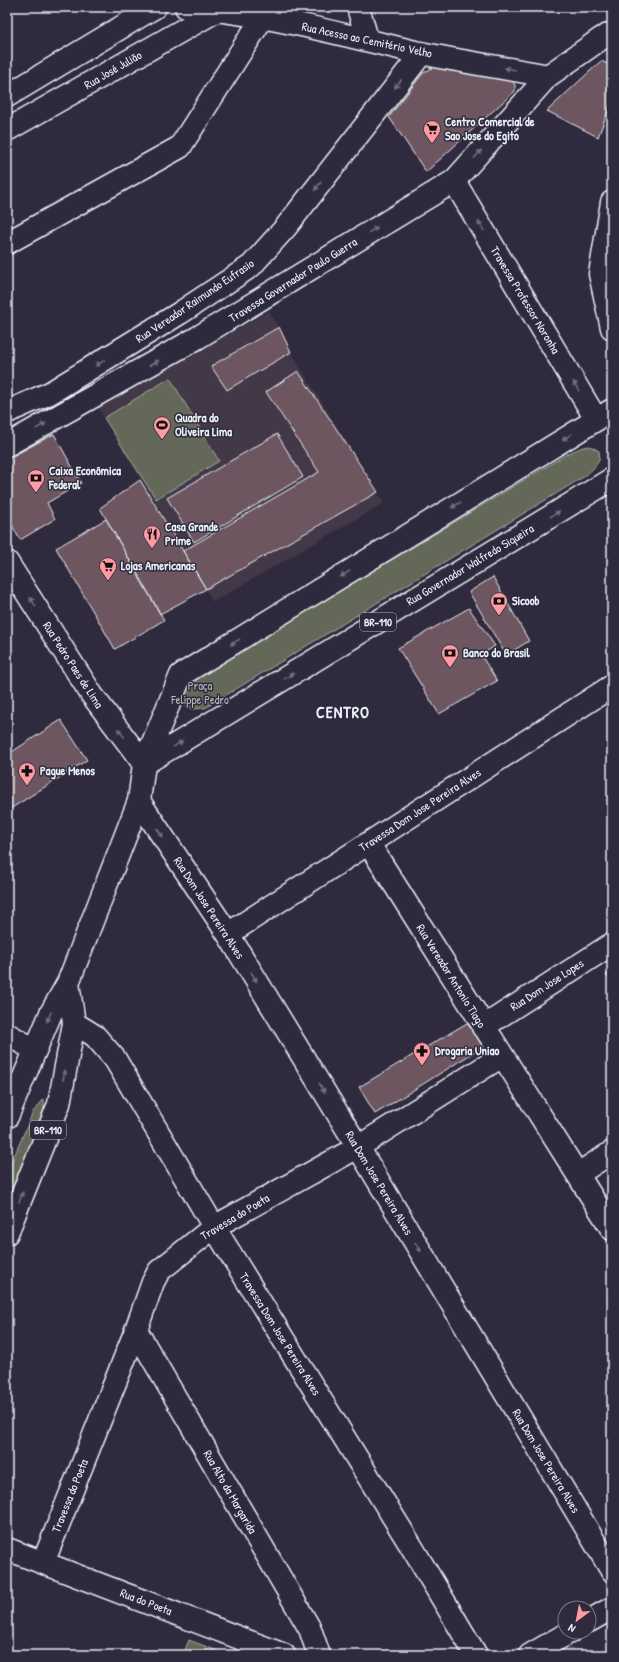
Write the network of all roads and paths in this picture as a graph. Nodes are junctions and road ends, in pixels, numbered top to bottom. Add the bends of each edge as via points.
1 (155, 7) edge
2 (186, 7) edge
3 (358, 7) edge
4 (218, 8) edge
5 (263, 18) junction
6 (612, 33) edge
7 (367, 39) junction
8 (422, 53) junction
9 (548, 76) junction
10 (7, 96) edge
11 (7, 130) edge
12 (454, 181) junction
13 (612, 202) edge
14 (7, 242) edge
15 (180, 313) junction
16 (612, 328) edge
17 (197, 338) junction
18 (7, 412) edge
19 (604, 415) edge
20 (7, 445) edge
21 (612, 479) edge
22 (7, 562) edge
23 (612, 686) edge
24 (144, 764) junction
25 (139, 801) junction
26 (369, 844) junction
27 (228, 934) junction
28 (612, 944) edge
29 (68, 983) junction
30 (74, 1023) junction
31 (483, 1027) junction
32 (7, 1034) edge
33 (35, 1050) junction
34 (502, 1056) junction
35 (7, 1117) edge
36 (358, 1147) junction
37 (612, 1152) edge
38 (578, 1174) junction
39 (214, 1227) junction
40 (612, 1229) edge
41 (7, 1233) edge
42 (136, 1330) junction
43 (7, 1549) edge
44 (43, 1562) junction
45 (612, 1571) edge
46 (612, 1608) edge
47 (597, 1616) edge
48 (557, 1639) edge
49 (284, 1655) edge
50 (319, 1655) edge
51 (476, 1655) edge
52 (530, 1655) edge

1 - 10 street
2 - 4 street, Rua Acesso ao Cemitério Velho
3 - 7 street
4 - 5 street, Rua Acesso ao Cemitério Velho
4 - 11 street, Rua José Julião
5 - 7 street, Rua Acesso ao Cemitério Velho
5 - 14 street via 180,147
6 - 9 street, Travessa Governador Paulo Guerra
7 - 8 street, Rua Acesso ao Cemitério Velho
9 -> 8 street, Rua Acesso ao Cemitério Velho
8 -> 15 street, Rua Vereador Raimundo Eufrasio via 286,227 251,266
12 -> 9 street, Travessa Governador Paulo Guerra
17 -> 12 street, Travessa Governador Paulo Guerra
19 -> 12 street, Travessa Professor Noronha
13 - 16 street via 600,274
15 - 17 street
15 -> 18 street, Rua Vereador Raimundo Eufrasio via 50,393
20 -> 17 street, Travessa Governador Paulo Guerra
19 -> 24 street, BR-110 via 181,675
24 -> 21 street, Rua Governador Walfredo Siqueira / BR-110
24 -> 22 street, Rua Pedro Paes de Lima via 92,695
23 - 26 street, Travessa Dom Jose Pereira Alves
24 - 25 street, BR-110
25 -> 27 street, Rua Dom Jose Pereira Alves
25 - 29 street, BR-110
26 - 27 street, Travessa Dom Jose Pereira Alves
26 - 31 street, Rua Vereador Antonio Tiago
27 -> 36 street, Rua Dom Jose Pereira Alves
28 - 31 street, Rua Dom Jose Lopes
29 - 30 street, BR-110
29 -> 33 street, BR-110
30 - 39 street, Travessa Dom Jose Pereira Alves via 95,1036 115,1059
41 -> 30 street, BR-110 via 59,1104
31 - 34 street, Rua Vereador Antonio Tiago
32 - 33 street
33 - 35 street, BR-110
34 - 36 street, Travessa do Poeta
34 - 38 street, Rua Vereador Antonio Tiago
36 - 39 street, Travessa do Poeta
36 -> 45 street, Rua Dom Jose Pereira Alves
37 - 38 street
38 - 40 street, Rua Vereador Antonio Tiago
39 - 42 street, Travessa do Poeta via 159,1271
39 - 51 street, Travessa Dom Jose Pereira Alves
42 - 44 street, Travessa do Poeta
42 - 50 street, Rua Alto da Margarida via 310,1629
43 - 44 street, Rua do Poeta
44 - 49 street, Rua do Poeta
46 - 47 street
48 - 52 street

